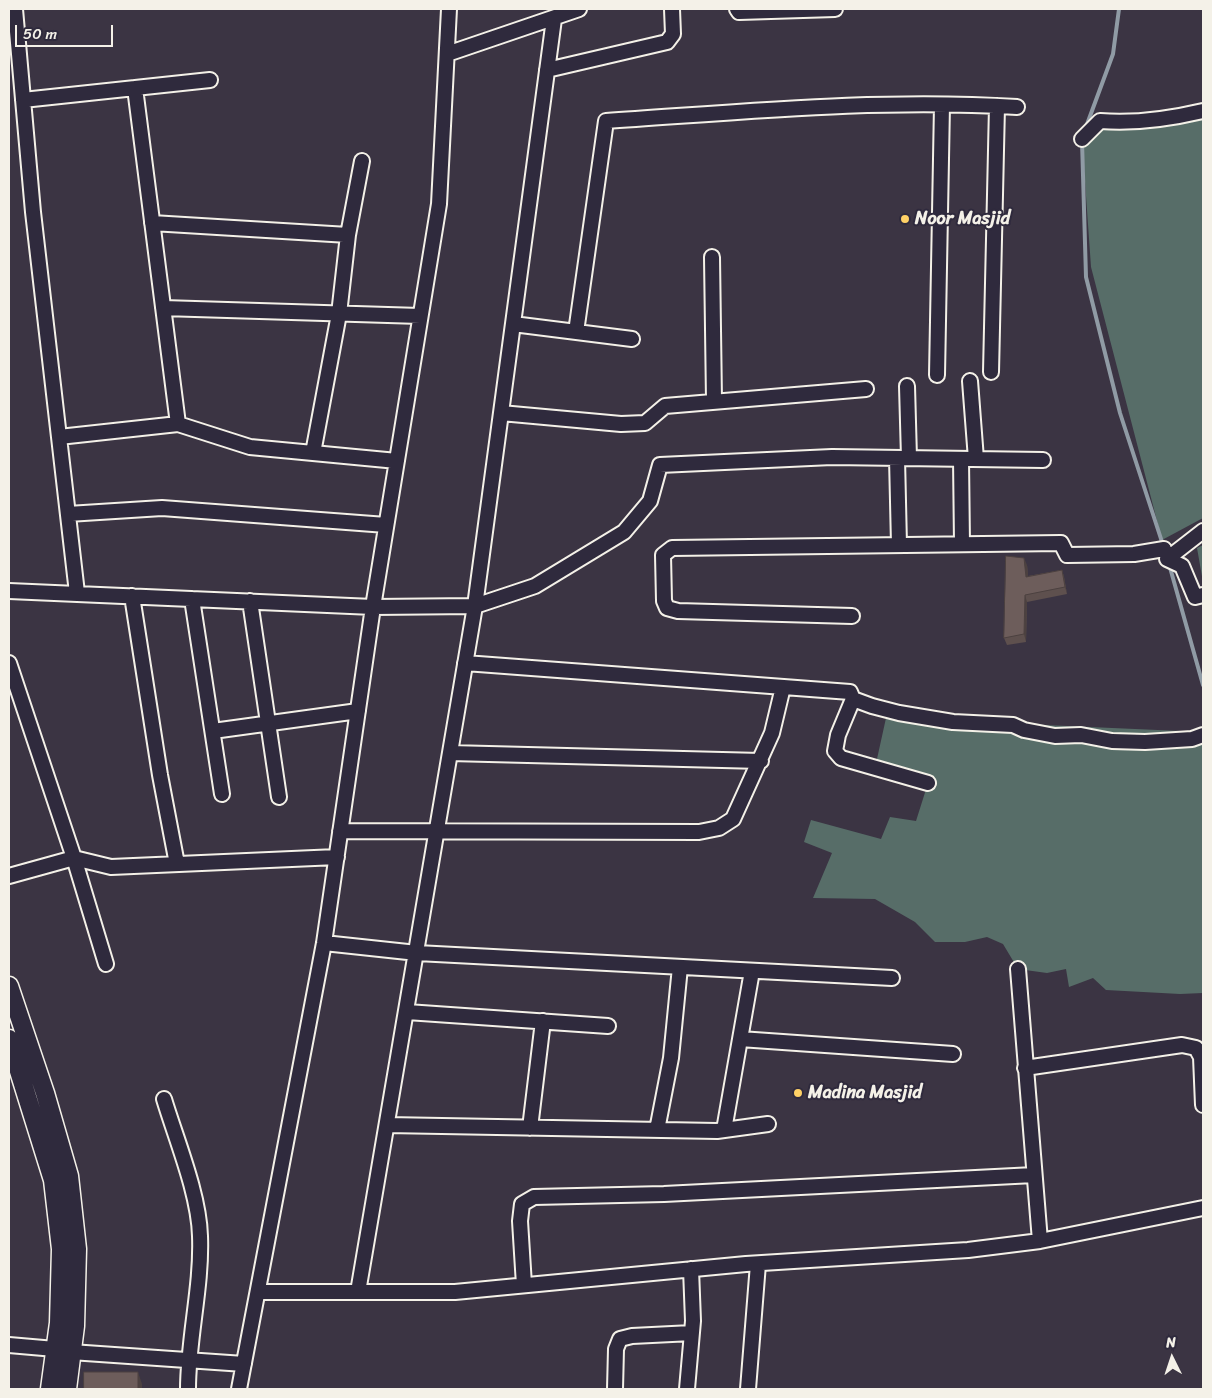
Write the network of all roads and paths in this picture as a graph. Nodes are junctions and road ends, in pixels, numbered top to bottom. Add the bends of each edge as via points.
1 (15, 9) edge
2 (449, 9) edge
3 (580, 9) edge
4 (672, 9) edge
5 (737, 9) edge
6 (835, 9) edge
7 (554, 19) junction
8 (447, 54) junction
9 (547, 70) junction
10 (210, 80) dead end
11 (135, 88) junction
12 (23, 100) junction
13 (942, 105) junction
14 (998, 106) junction
15 (1017, 107) dead end
16 (1203, 111) edge
17 (1082, 140) dead end
18 (362, 161) dead end
19 (152, 223) junction
20 (348, 235) junction
21 (712, 258) dead end
22 (163, 308) junction
23 (339, 314) junction
24 (420, 316) junction
25 (512, 324) junction
26 (576, 332) junction
27 (632, 339) dead end
28 (991, 372) dead end
29 (937, 375) dead end
30 (970, 381) dead end
31 (907, 386) dead end
32 (866, 388) dead end
33 (714, 401) junction
34 (501, 413) junction
35 (178, 424) junction
36 (59, 437) junction
37 (313, 453) junction
38 (903, 458) junction
39 (961, 459) junction
40 (976, 459) junction
41 (1043, 460) dead end
42 (397, 461) junction
43 (68, 514) junction
44 (386, 525) junction
45 (1203, 531) edge
46 (962, 544) junction
47 (899, 545) junction
48 (1164, 549) dead end
49 (9, 591) edge
50 (77, 593) junction
51 (1203, 595) edge
52 (132, 596) junction
53 (192, 599) junction
54 (250, 602) junction
55 (475, 606) junction
56 (372, 607) junction
57 (852, 616) dead end
58 (9, 663) edge
59 (465, 663) junction
60 (783, 687) junction
61 (853, 699) junction
62 (358, 711) junction
63 (269, 722) junction
64 (213, 731) junction
65 (1203, 735) edge
66 (450, 752) junction
67 (761, 761) junction
68 (928, 783) dead end
69 (222, 794) dead end
70 (279, 797) dead end
71 (437, 830) junction
72 (340, 831) junction
73 (337, 857) junction
74 (74, 858) junction
75 (177, 864) junction
76 (9, 876) edge
77 (324, 943) junction
78 (417, 953) junction
79 (106, 964) dead end
80 (680, 967) junction
81 (1018, 969) dead end
82 (752, 971) junction
83 (892, 978) dead end
84 (9, 986) edge
85 (407, 1012) junction
86 (543, 1021) junction
87 (608, 1026) dead end
88 (9, 1039) edge
89 (740, 1039) junction
90 (953, 1054) dead end
91 (1025, 1068) junction
92 (164, 1099) dead end
93 (1203, 1105) edge
94 (768, 1124) dead end
95 (387, 1125) junction
96 (530, 1128) junction
97 (657, 1130) junction
98 (724, 1130) junction
99 (1034, 1175) junction
100 (1203, 1208) edge
101 (1040, 1242) junction
102 (758, 1264) junction
103 (690, 1269) junction
104 (524, 1285) junction
105 (258, 1292) junction
106 (358, 1292) junction
107 (692, 1333) junction
108 (9, 1345) edge
109 (63, 1351) junction
110 (188, 1360) junction
111 (244, 1364) junction
112 (50, 1389) edge
113 (67, 1389) edge
114 (188, 1389) edge
115 (239, 1389) edge
116 (616, 1389) edge
117 (687, 1389) edge
118 (748, 1389) edge

1 - 12 street
2 - 8 street
3 - 7 street
4 - 9 street via 673,34 667,42
5 - 6 street via 739,12 759,13
7 - 8 street
7 - 9 street
8 - 24 street via 439,204
9 - 25 street
10 - 11 street
11 - 12 street
11 - 19 street
12 - 36 street
13 - 14 street
13 - 26 street via 781,110 606,121
13 - 29 street
14 - 15 street
14 - 28 street
16 - 17 street via 1165,120 1100,121
18 - 20 street
19 - 20 street
19 - 22 street
20 - 23 street
21 - 33 street
22 - 23 street
22 - 35 street
23 - 24 street
23 - 37 street
24 - 42 street
25 - 26 street
25 - 34 street
26 - 27 street
30 - 40 street
31 - 38 street
32 - 33 street
33 - 34 street via 665,406 645,422 629,423
34 - 55 street
35 - 36 street
35 - 37 street via 250,447
36 - 43 street
37 - 42 street
38 - 39 street
38 - 47 street
38 - 55 street via 832,457 660,465 650,501 624,532 535,586
39 - 40 street
39 - 46 street
40 - 41 street
42 - 44 street
43 - 44 street via 162,508
43 - 50 street
44 - 56 street
45 - 51 street via 1167,559 1182,566 1195,597
46 - 47 street
46 - 48 street via 1061,543 1067,555 1076,556 1134,554
47 - 57 street via 672,548 663,555 667,608 678,611
49 - 50 street
50 - 52 street
52 - 53 street
52 - 75 street
53 - 54 street
53 - 64 street
54 - 56 street
54 - 63 street
55 - 56 street
55 - 59 street
56 - 62 street
58 - 74 street
59 - 60 street
59 - 66 street
60 - 61 street via 850,692
60 - 67 street via 772,733
61 - 65 street via 899,713 953,722 1013,725 1055,736 1081,734 1112,741 1145,742 1192,739
61 - 68 street via 838,735 835,752 841,758
62 - 63 street
62 - 72 street
63 - 64 street
63 - 70 street
64 - 69 street
66 - 67 street
66 - 71 street
67 - 71 street via 733,819 719,828 699,832
71 - 72 street
71 - 78 street
72 - 73 street
73 - 75 street
73 - 77 street
74 - 75 street via 111,867
74 - 76 street
74 - 79 street
77 - 78 street
77 - 105 street
78 - 80 street
78 - 85 street
80 - 82 street
80 - 97 street via 671,1058
81 - 91 street
82 - 83 street
82 - 89 street
84 - 109 main road via 69,1176 77,1249 75,1326
85 - 86 street
85 - 95 street
86 - 87 street
86 - 96 street
88 - 109 main road via 53,1180 61,1249 59,1323
89 - 90 street
89 - 98 street
91 - 93 street via 1182,1045 1196,1048 1201,1057
91 - 99 street
92 - 110 street via 193,1196 200,1235
94 - 98 street
95 - 96 street
95 - 106 street
96 - 97 street
97 - 98 street
99 - 101 street
99 - 104 street via 664,1194 534,1197 522,1204 520,1221
100 - 101 street
101 - 102 street
102 - 103 street
102 - 118 street
103 - 104 street
103 - 107 street
104 - 106 street via 456,1292
105 - 106 street
105 - 111 street
107 - 116 street via 620,1339 616,1349
107 - 117 street
108 - 109 street
109 - 110 street
109 - 112 main road
109 - 113 main road
110 - 111 street
110 - 114 street
111 - 115 street

